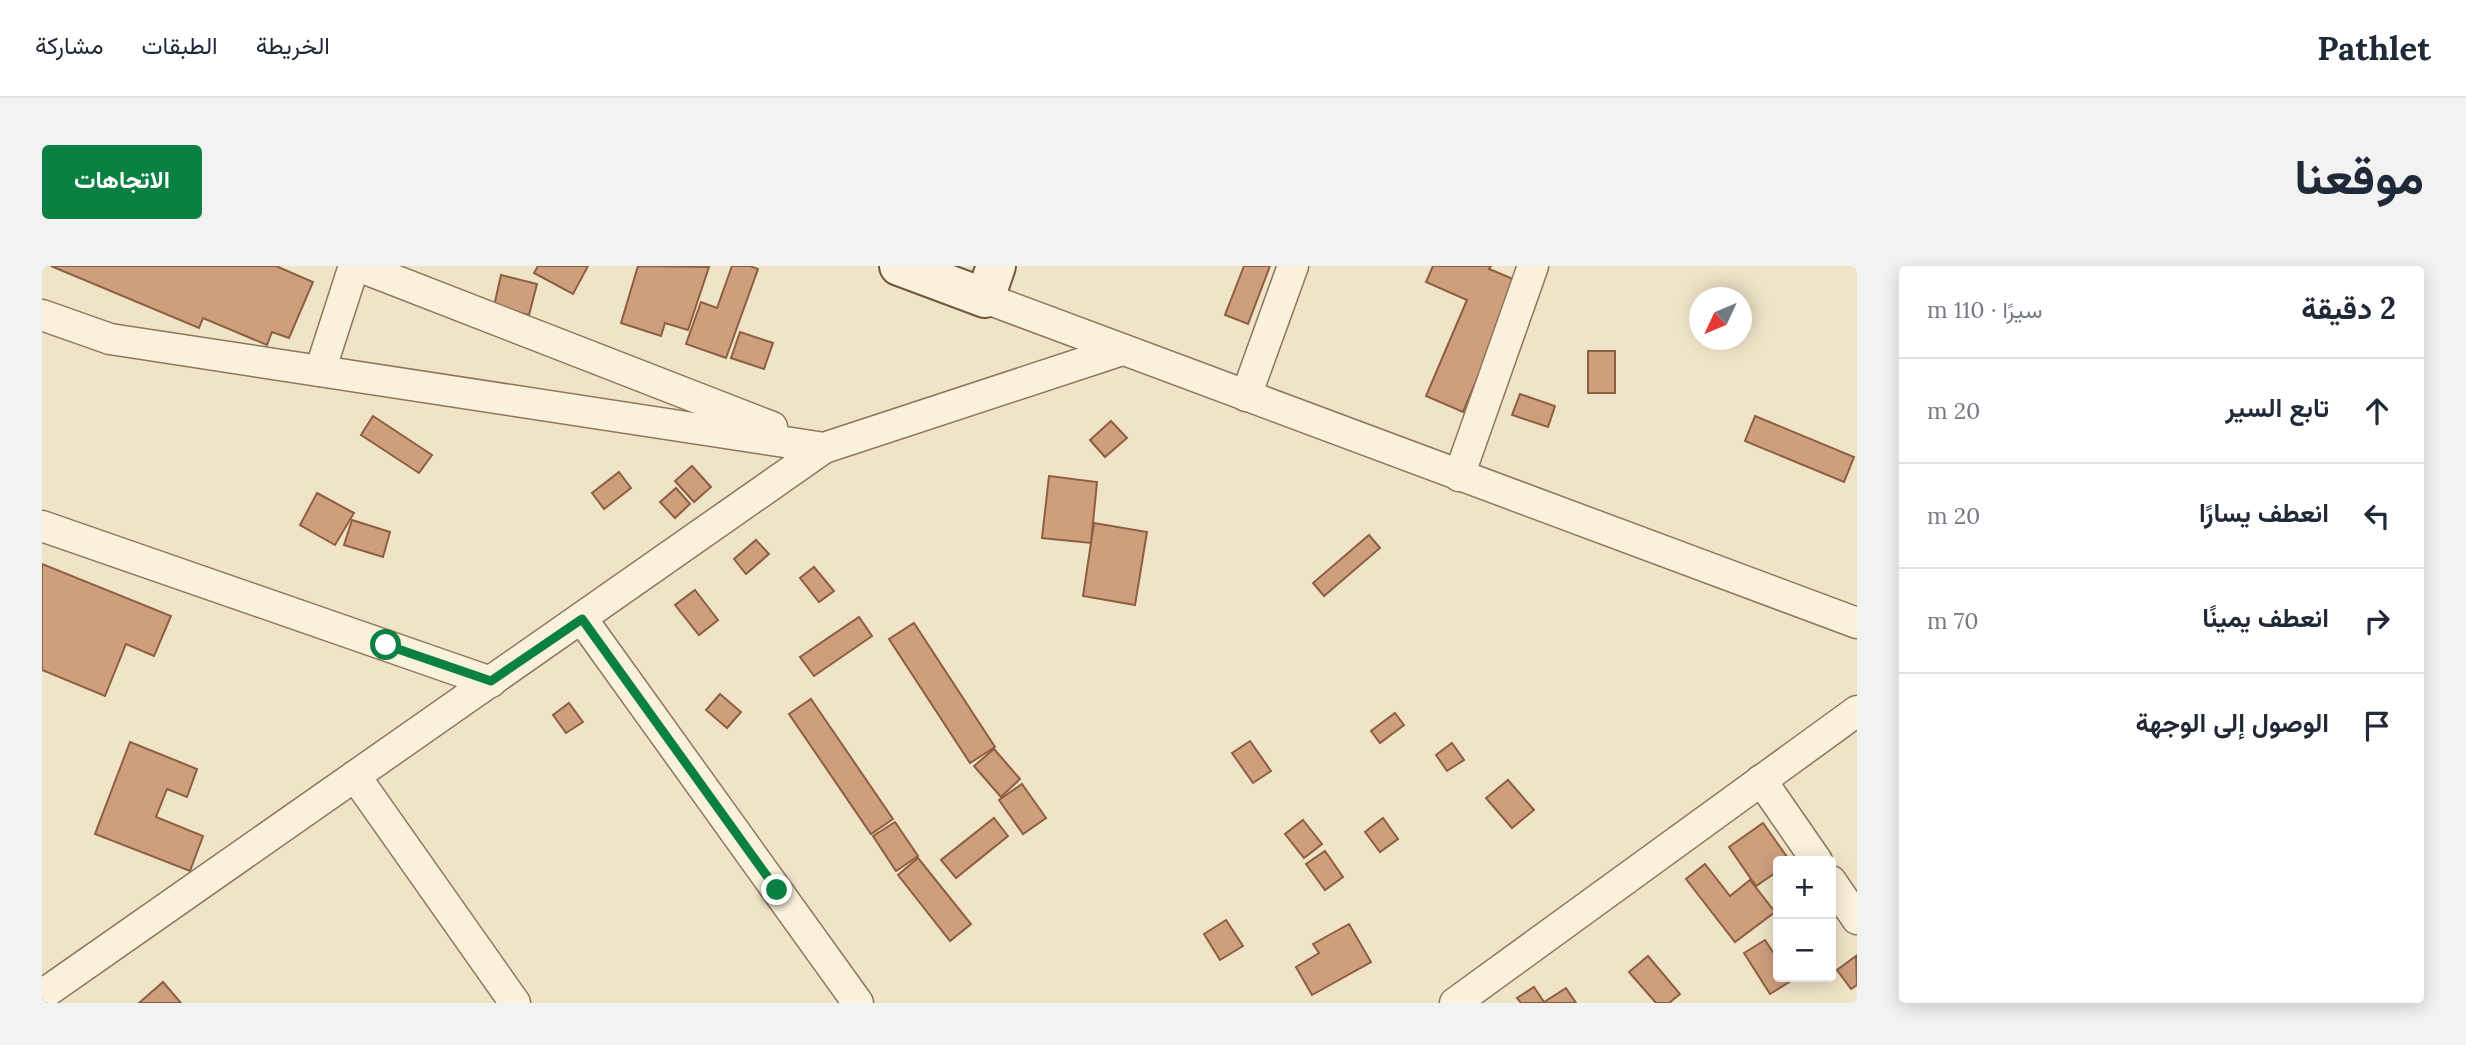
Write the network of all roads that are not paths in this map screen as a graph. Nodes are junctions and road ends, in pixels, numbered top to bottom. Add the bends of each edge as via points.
1 (356, 266) edge
2 (899, 266) edge
3 (1293, 266) edge
4 (1533, 266) edge
5 (990, 282) edge
6 (42, 315) edge
7 (1122, 350) junction
8 (320, 371) junction
9 (1246, 396) junction
10 (824, 448) junction
11 (1459, 475) junction
12 (42, 526) edge
13 (582, 619) junction
14 (1857, 623) edge
15 (491, 681) junction
16 (1857, 711) edge
17 (355, 776) junction
18 (1761, 780) junction
19 (1814, 856) edge
20 (1836, 888) edge
21 (1857, 919) edge
22 (42, 995) edge
23 (1470, 998) edge
24 (515, 1003) edge
25 (858, 1003) edge

1 - 8 street
1 - 10 street
2 - 5 street
3 - 9 street
4 - 11 street
5 - 7 street
6 - 8 street via 110,339
7 - 9 street
7 - 10 street
8 - 10 street
9 - 11 street
10 - 13 street
11 - 14 street
12 - 15 street
13 - 15 street
13 - 25 street
15 - 17 street
16 - 18 street
17 - 22 street
17 - 24 street
18 - 19 street
18 - 23 street
20 - 21 street

